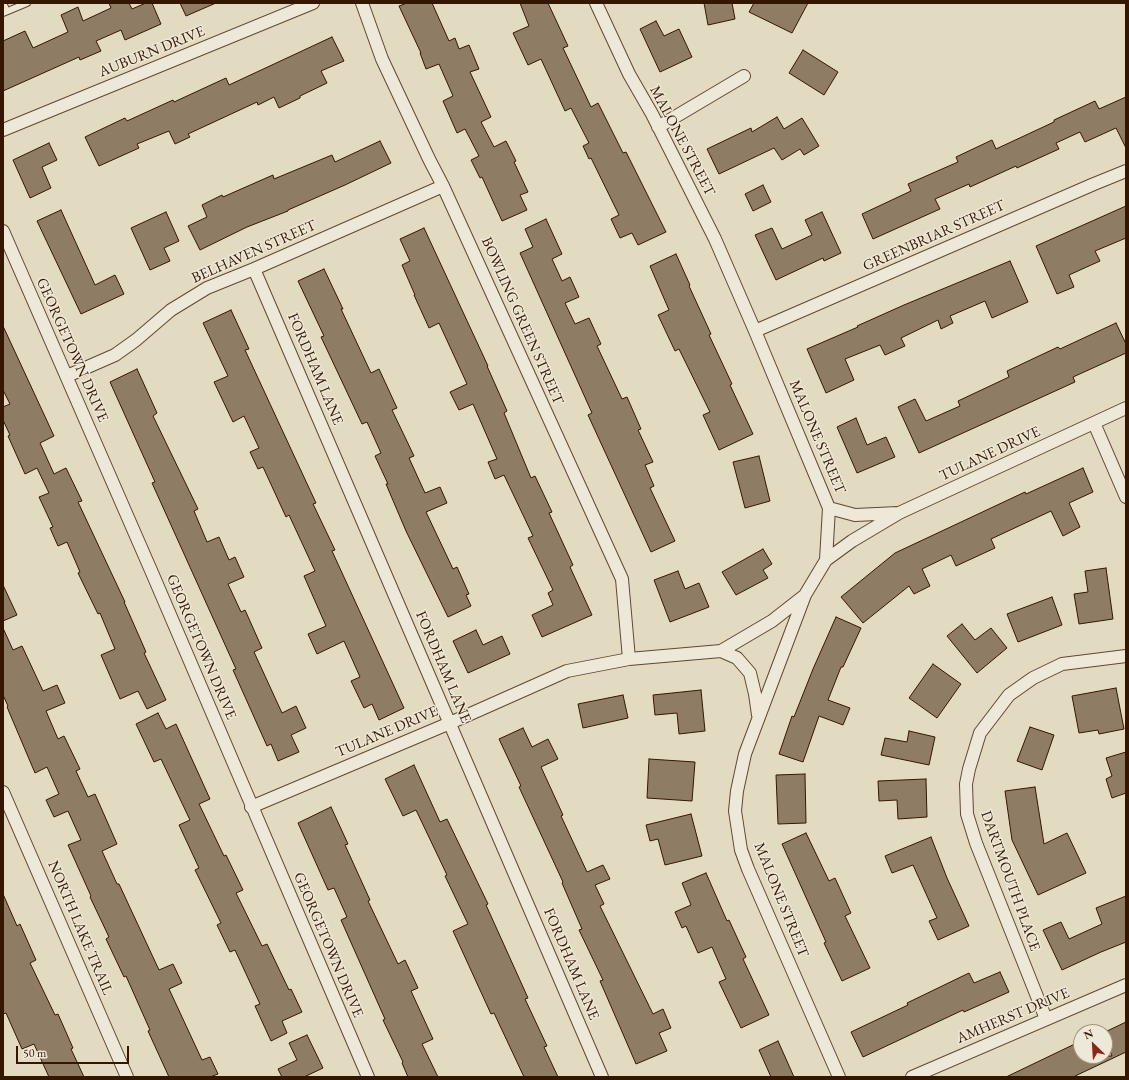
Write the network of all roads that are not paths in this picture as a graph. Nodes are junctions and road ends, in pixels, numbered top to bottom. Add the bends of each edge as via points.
1 (3, 3) edge
2 (27, 3) edge
3 (313, 3) edge
4 (362, 3) edge
5 (596, 3) edge
6 (5, 12) edge
7 (744, 76) dead end
8 (658, 127) junction
9 (3, 130) edge
10 (1126, 172) edge
11 (443, 186) junction
12 (3, 231) edge
13 (254, 269) junction
14 (755, 331) junction
15 (66, 376) junction
16 (1126, 408) edge
17 (1094, 423) junction
18 (1126, 497) edge
19 (829, 508) junction
20 (899, 513) junction
21 (826, 560) junction
22 (805, 595) junction
23 (721, 651) junction
24 (1126, 656) edge
25 (629, 659) junction
26 (758, 720) junction
27 (450, 723) junction
28 (3, 792) edge
29 (251, 807) junction
30 (1126, 985) edge
31 (1046, 1019) junction
32 (127, 1077) edge
33 (368, 1077) edge
34 (602, 1077) edge
35 (839, 1077) edge
36 (912, 1077) edge

1 - 6 lane
2 - 6 lane
3 - 9 street, AUBURN DRIVE
4 - 11 street, BOWLING GREEN STREET via 382,59
5 - 8 street, MALONE STREET via 629,74
7 - 8 street
8 - 14 street, MALONE STREET via 715,239
10 - 14 street, GREENBRIAR STREET
11 - 13 street, BELHAVEN STREET
11 - 25 street, BOWLING GREEN STREET via 622,579
12 - 15 street, GEORGETOWN DRIVE
13 - 15 street, BELHAVEN STREET via 207,288 171,310 115,355
13 - 27 street, FORDHAM LANE
14 - 19 street, MALONE STREET
15 - 29 street, GEORGETOWN DRIVE
16 - 17 street, TULANE DRIVE
17 - 18 street
17 - 20 street, TULANE DRIVE
19 - 20 street, TULANE DRIVE via 855,515
19 - 21 street, MALONE STREET
20 - 21 street, TULANE DRIVE
21 - 22 street, MALONE STREET
22 - 23 street, TULANE DRIVE via 772,621
22 - 26 street, MALONE STREET
23 - 25 street, TULANE DRIVE
23 - 26 street via 737,658 750,673
24 - 31 street, DARTMOUTH PLACE via 1062,664 1033,678 1009,695 980,733 969,769 966,784 967,814 973,836
25 - 27 street, TULANE DRIVE via 567,671
26 - 35 street, MALONE STREET via 737,791 735,811 741,850
27 - 29 street, TULANE DRIVE
27 - 34 street, FORDHAM LANE
28 - 32 street, NORTH LAKE TRAIL
29 - 33 street, GEORGETOWN DRIVE
30 - 31 street, AMHERST DRIVE
31 - 36 street, AMHERST DRIVE

